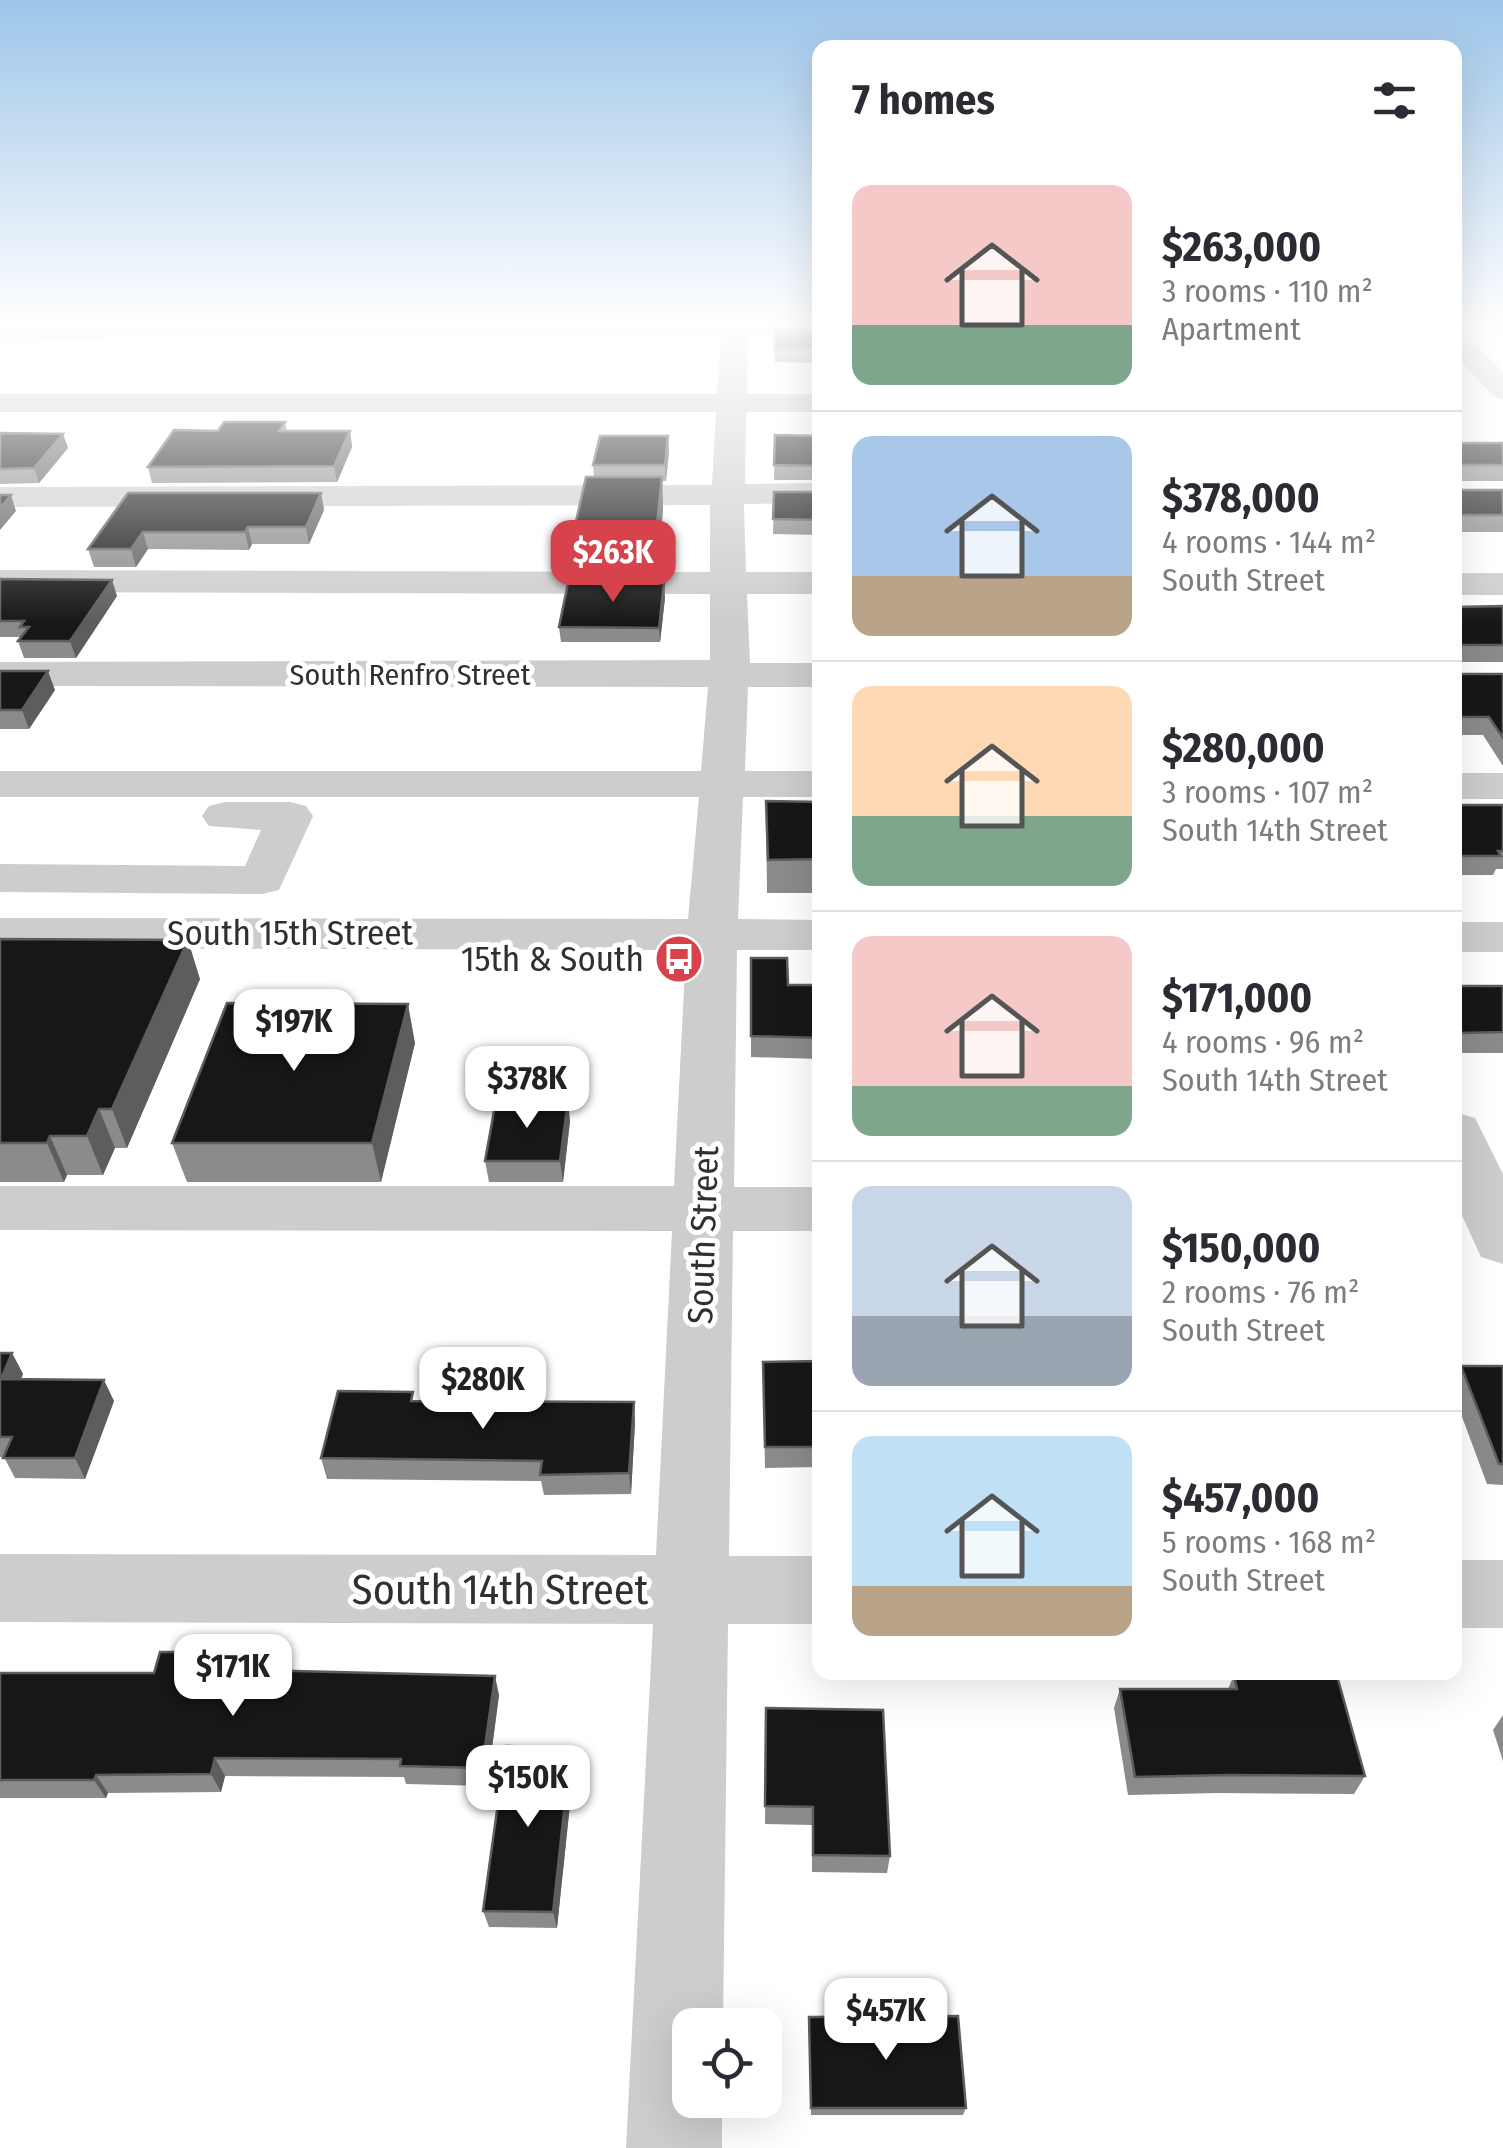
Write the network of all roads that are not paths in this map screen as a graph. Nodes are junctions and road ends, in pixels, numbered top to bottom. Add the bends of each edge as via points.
1 (730, 422) edge
2 (728, 492) junction
3 (812, 493) edge
4 (0, 497) edge
5 (0, 581) edge
6 (729, 583) junction
7 (812, 583) edge
8 (1462, 584) edge
9 (1503, 584) edge
10 (0, 674) edge
11 (730, 675) junction
12 (812, 676) edge
13 (0, 784) edge
14 (722, 784) junction
15 (812, 784) edge
16 (1462, 786) edge
17 (1503, 786) edge
18 (0, 818) edge
19 (0, 878) edge
20 (262, 880) junction
21 (0, 933) edge
22 (242, 933) junction
23 (712, 934) junction
24 (812, 935) edge
25 (1462, 937) edge
26 (1503, 937) edge
27 (1462, 1151) edge
28 (0, 1208) edge
29 (703, 1208) junction
30 (812, 1209) edge
31 (1487, 1217) edge
32 (0, 1588) edge
33 (693, 1590) junction
34 (812, 1590) edge
35 (1462, 1594) edge
36 (1503, 1594) edge
37 (674, 2148) edge

1 - 2 street, South Street
2 - 3 street
2 - 4 street
2 - 6 street, South Street
5 - 6 street
6 - 7 street
6 - 11 street, South Street
8 - 9 street
10 - 11 street, South Renfro Street
11 - 12 street, South Renfro Street
11 - 14 street, South Street
13 - 14 street
14 - 15 street
14 - 23 street, South Street
16 - 17 street
18 - 20 street via 290,816
19 - 20 street
20 - 22 street
21 - 22 street, South 15th Street
22 - 23 street, South 15th Street
23 - 24 street, South 15th Street
23 - 29 street, South Street
25 - 26 street
27 - 31 street
28 - 29 street
29 - 30 street
29 - 33 street, South Street
32 - 33 street, South 14th Street
33 - 34 street, South 14th Street
33 - 37 street, South Street
35 - 36 street

